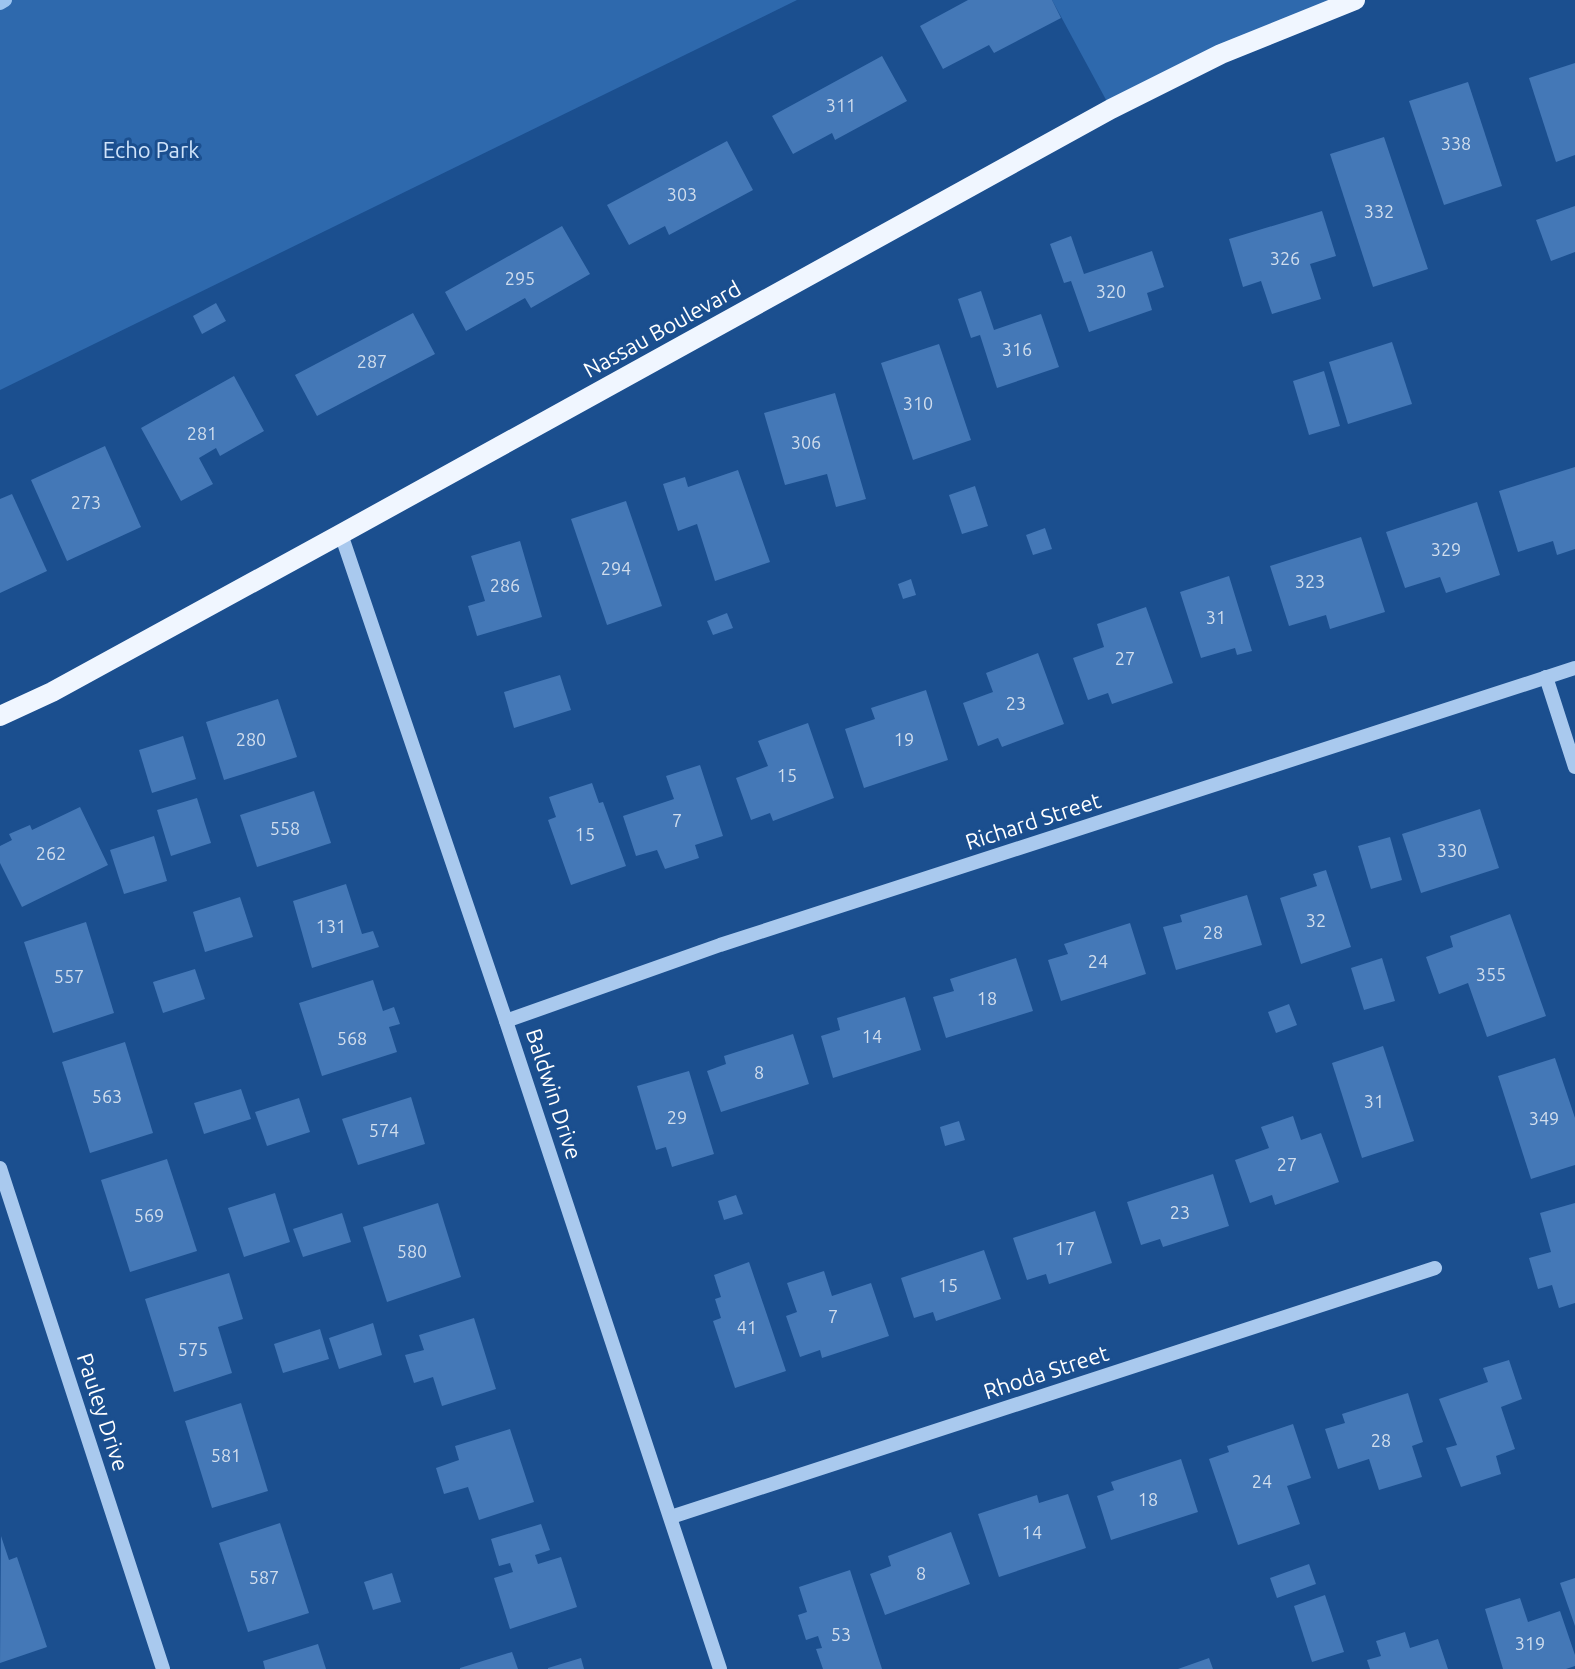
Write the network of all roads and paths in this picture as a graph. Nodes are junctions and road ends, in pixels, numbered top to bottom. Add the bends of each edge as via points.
1 (1355, 0) edge
2 (341, 534) junction
3 (1575, 668) edge
4 (1546, 677) junction
5 (0, 716) edge
6 (1575, 767) edge
7 (506, 1021) junction
8 (0, 1168) edge
9 (1435, 1268) dead end
10 (671, 1517) junction
11 (163, 1669) edge
12 (720, 1669) edge

1 - 2 main road, Nassau Boulevard via 1221,54 1111,109
2 - 5 main road, Nassau Boulevard
2 - 7 street, Baldwin Drive
3 - 4 street, Richard Street
4 - 6 street
4 - 7 street, Richard Street via 720,945
7 - 10 street, Baldwin Drive
8 - 11 street, Pauley Drive
9 - 10 street, Rhoda Street
10 - 12 street, Baldwin Drive

